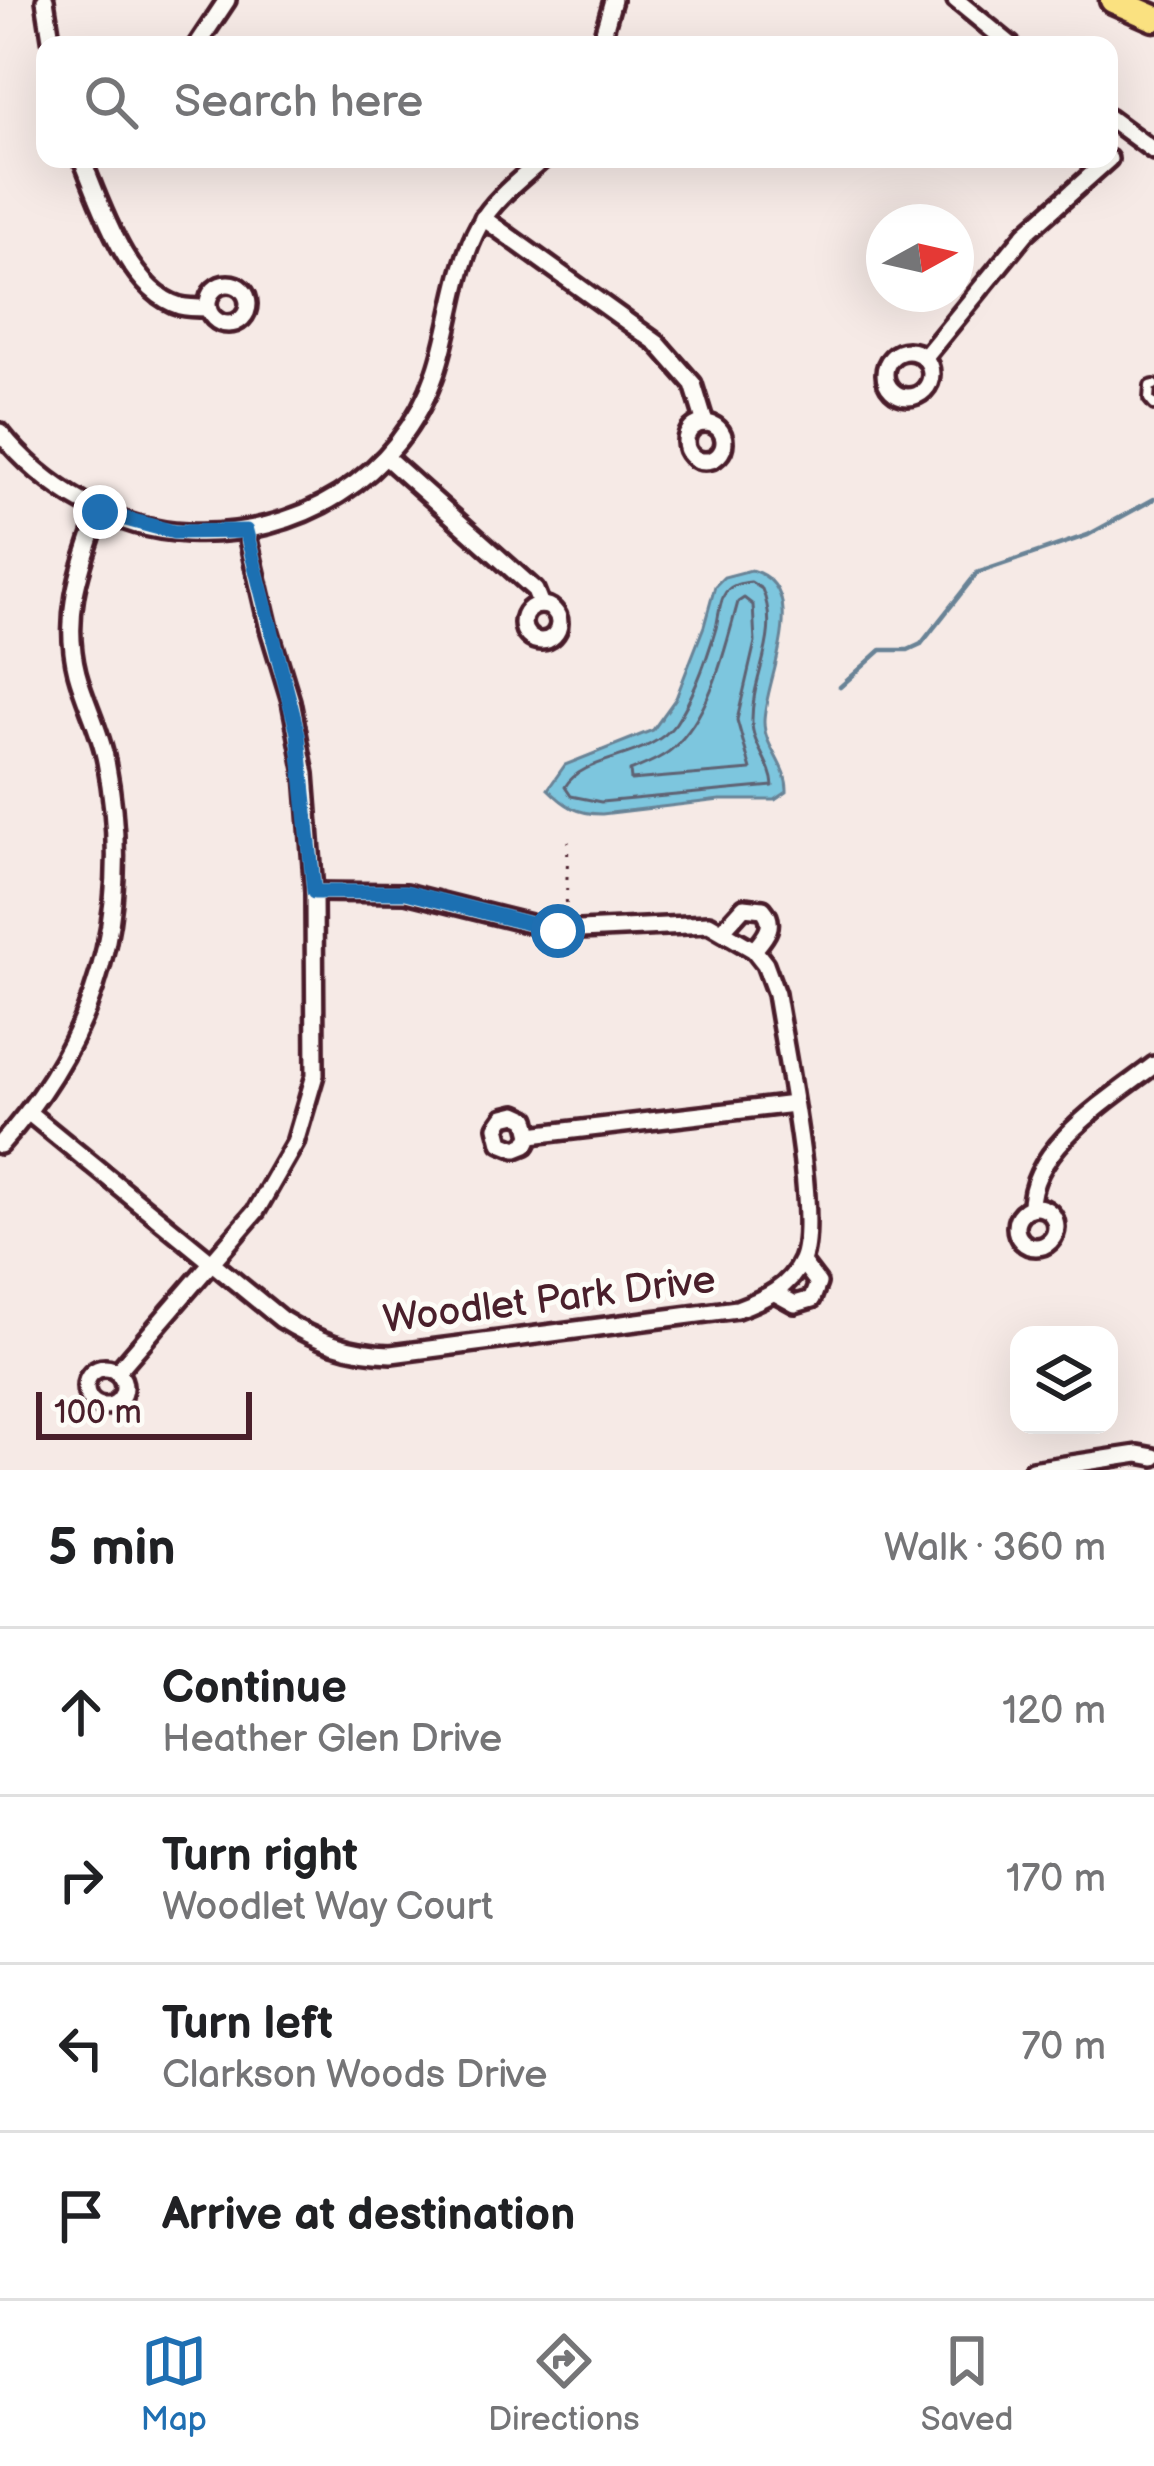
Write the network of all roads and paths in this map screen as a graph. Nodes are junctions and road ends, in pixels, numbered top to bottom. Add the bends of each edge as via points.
1 (45, 0) edge
2 (227, 0) edge
3 (613, 0) edge
4 (956, 0) edge
5 (1113, 0) edge
6 (1154, 18) edge
7 (51, 36) edge
8 (203, 36) edge
9 (603, 36) edge
10 (1000, 36) edge
11 (1118, 125) edge
12 (1134, 137) junction
13 (1118, 151) edge
14 (1154, 151) edge
15 (86, 168) edge
16 (533, 168) edge
17 (1099, 168) edge
18 (483, 218) junction
19 (208, 308) dead end
20 (924, 358) dead end
21 (1154, 385) edge
22 (1154, 405) edge
23 (705, 423) dead end
24 (0, 432) edge
25 (387, 458) junction
26 (100, 512) junction
27 (246, 531) junction
28 (542, 605) dead end
29 (568, 841) dead end
30 (314, 892) junction
31 (566, 916) dead end
32 (723, 930) junction
33 (754, 950) junction
34 (1154, 1065) edge
35 (794, 1105) junction
36 (29, 1113) junction
37 (531, 1136) dead end
38 (0, 1145) edge
39 (1031, 1208) dead end
40 (802, 1262) junction
41 (210, 1264) junction
42 (775, 1294) junction
43 (117, 1372) dead end
44 (1154, 1456) edge
45 (1032, 1470) edge

1 - 7 street
2 - 8 street
3 - 9 street
4 - 10 street
5 - 6 main road
11 - 12 street
12 - 13 street
12 - 14 street
15 - 19 street via 139,276 182,307
16 - 18 street
17 - 20 street via 1027,232
18 - 23 street via 657,343 693,385
18 - 25 street via 460,269 429,391
21 - 22 lane
24 - 26 street via 40,475
25 - 27 street via 319,506
25 - 28 street via 535,590
26 - 27 street via 174,532
26 - 36 street via 70,610 77,672 109,781 109,937 79,1034
27 - 30 street via 298,734
29 - 31 path
30 - 32 street via 406,892 558,931 689,922
30 - 41 street via 317,1047 304,1115 275,1183
32 - 33 street
32 - 33 street via 745,907 763,909 769,929
33 - 35 street via 776,994
34 - 39 street via 1051,1154 1031,1188
35 - 37 street
35 - 40 street via 808,1220
36 - 38 street
36 - 41 street, Woodlet Park Drive
40 - 42 street, Woodlet Park Drive
40 - 42 street via 818,1283 812,1300 795,1304
41 - 42 street, Woodlet Park Drive via 301,1332 345,1349 391,1354 737,1309
41 - 43 street
44 - 45 street

